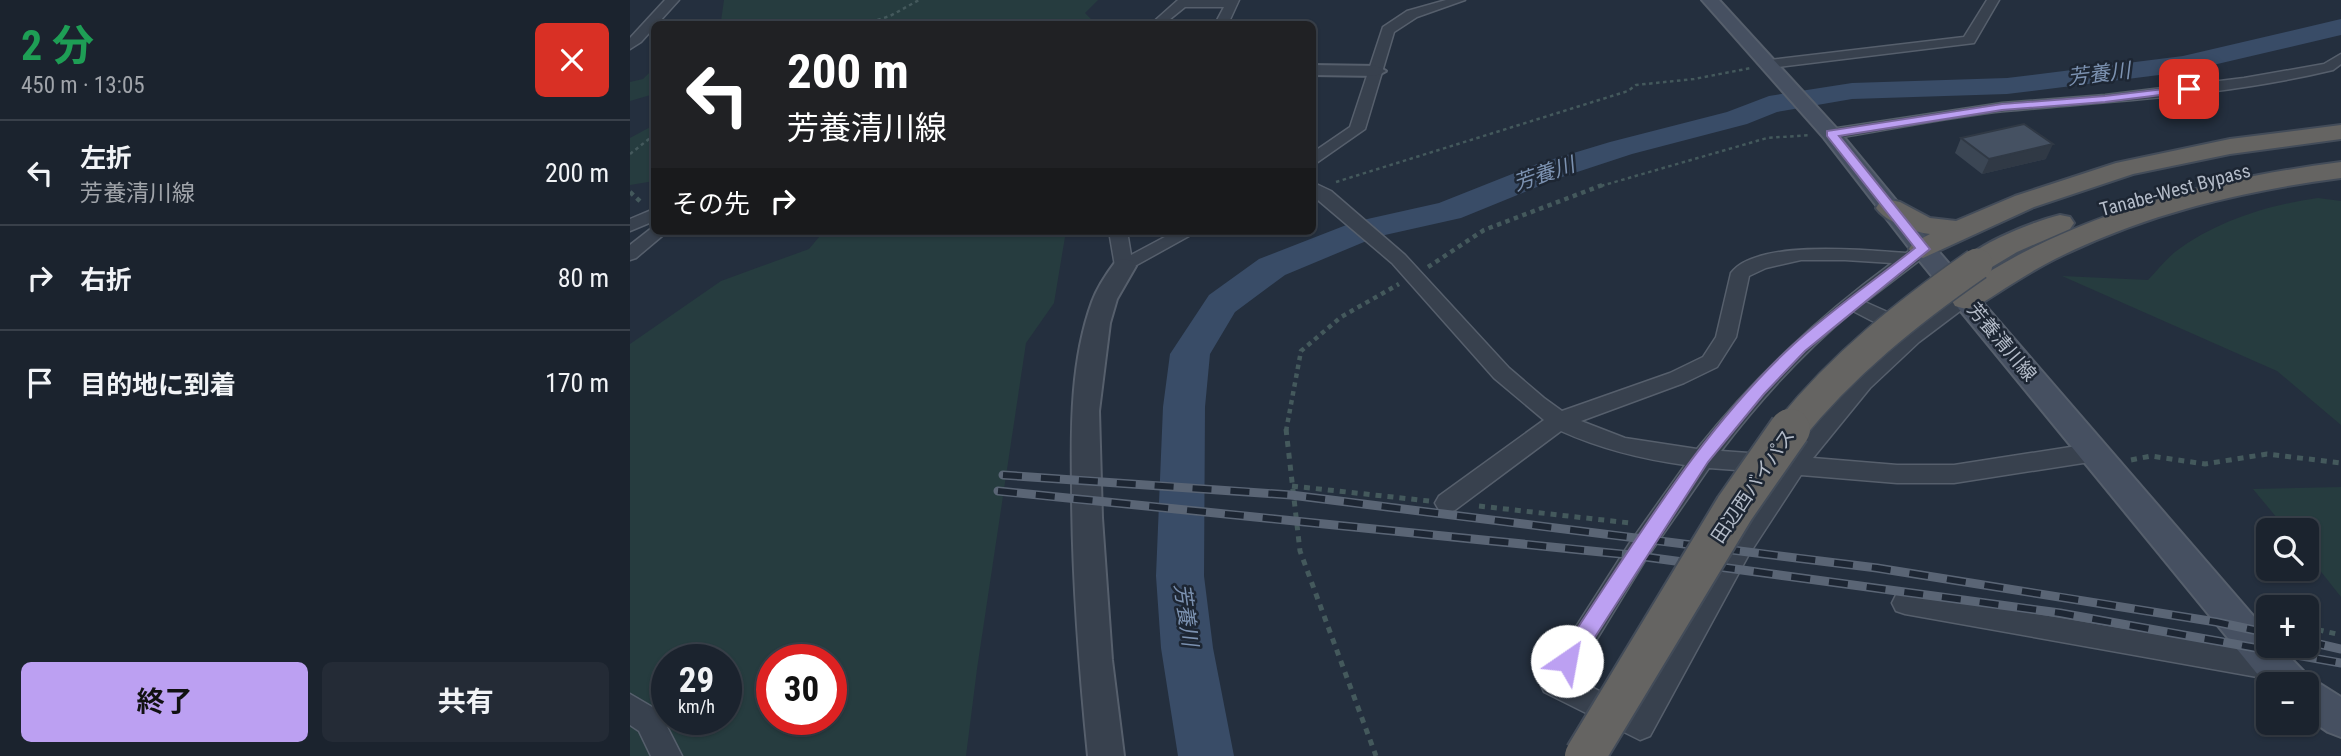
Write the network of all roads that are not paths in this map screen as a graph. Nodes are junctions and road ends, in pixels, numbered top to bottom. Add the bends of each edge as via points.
1 (673, 0) edge
2 (1459, 0) edge
3 (1710, 0) edge
4 (1993, 0) edge
5 (1232, 2) edge
6 (1412, 7) edge
7 (652, 21) edge
8 (1161, 21) edge
9 (1223, 21) edge
10 (651, 23) edge
11 (630, 45) edge
12 (2341, 58) edge
13 (1773, 68) junction
14 (1316, 70) edge
15 (1377, 71) junction
16 (1828, 130) junction
17 (2341, 132) edge
18 (2341, 157) edge
19 (1316, 158) edge
20 (2341, 170) edge
21 (1318, 190) edge
22 (1890, 208) junction
23 (651, 216) edge
24 (630, 226) edge
25 (1959, 230) junction
26 (654, 235) edge
27 (1119, 235) edge
28 (1182, 235) edge
29 (630, 254) edge
30 (1917, 254) junction
31 (1977, 264) joint
32 (1124, 266) junction
33 (1966, 299) junction
34 (1852, 303) junction
35 (1907, 341) junction
36 (1560, 420) junction
37 (1702, 457) junction
38 (2101, 459) junction
39 (1795, 466) junction
40 (1447, 503) dead end
41 (1905, 603) dead end
42 (2263, 672) edge
43 (2281, 672) edge
44 (2319, 703) edge
45 (630, 708) edge
46 (2341, 719) edge
47 (667, 756) edge
48 (1106, 756) edge
49 (1585, 756) edge

1 - 7 street
2 - 6 street
3 - 13 main road, 芳養清川線
4 - 13 street via 1969,40
5 - 8 street via 1182,3
5 - 9 street
6 - 15 street via 1388,30
10 - 11 street
12 - 16 street via 2328,68 2244,82
13 - 16 main road, 芳養清川線
14 - 15 street
15 - 19 street via 1357,129
16 - 22 main road, 芳養清川線
17 - 25 highway via 2240,144 2143,163 2053,189
18 - 31 highway, Tanabe-West Bypass via 2230,172 2132,197 2042,230
20 - 33 highway via 2240,185 2147,210 2043,253
21 - 36 street via 1412,273 1511,382
22 - 25 highway via 1923,225
22 - 30 main road, 芳養清川線
23 - 24 street
25 - 30 highway
26 - 29 street
27 - 32 street
28 - 32 street
30 - 33 main road, 芳養清川線
30 - 34 street
30 - 36 street via 1812,254 1760,261 1740,274 1726,338 1710,362
31 - 49 highway, 田辺西バイパス, bridge via 1876,339 1780,442 1738,502
32 - 48 street via 1105,299 1098,323 1085,411 1094,634
33 - 35 street
33 - 38 main road, 芳養清川線
34 - 35 street via 1885,319
34 - 37 street via 1791,356
35 - 39 street via 1856,389
36 - 37 street via 1632,448
36 - 40 street
37 - 39 street
37 - 39 street via 1554,683 1640,726 1720,583
38 - 39 street via 1934,475
38 - 43 main road, 芳養清川線
41 - 42 street
44 - 46 main road
45 - 47 street via 649,721

